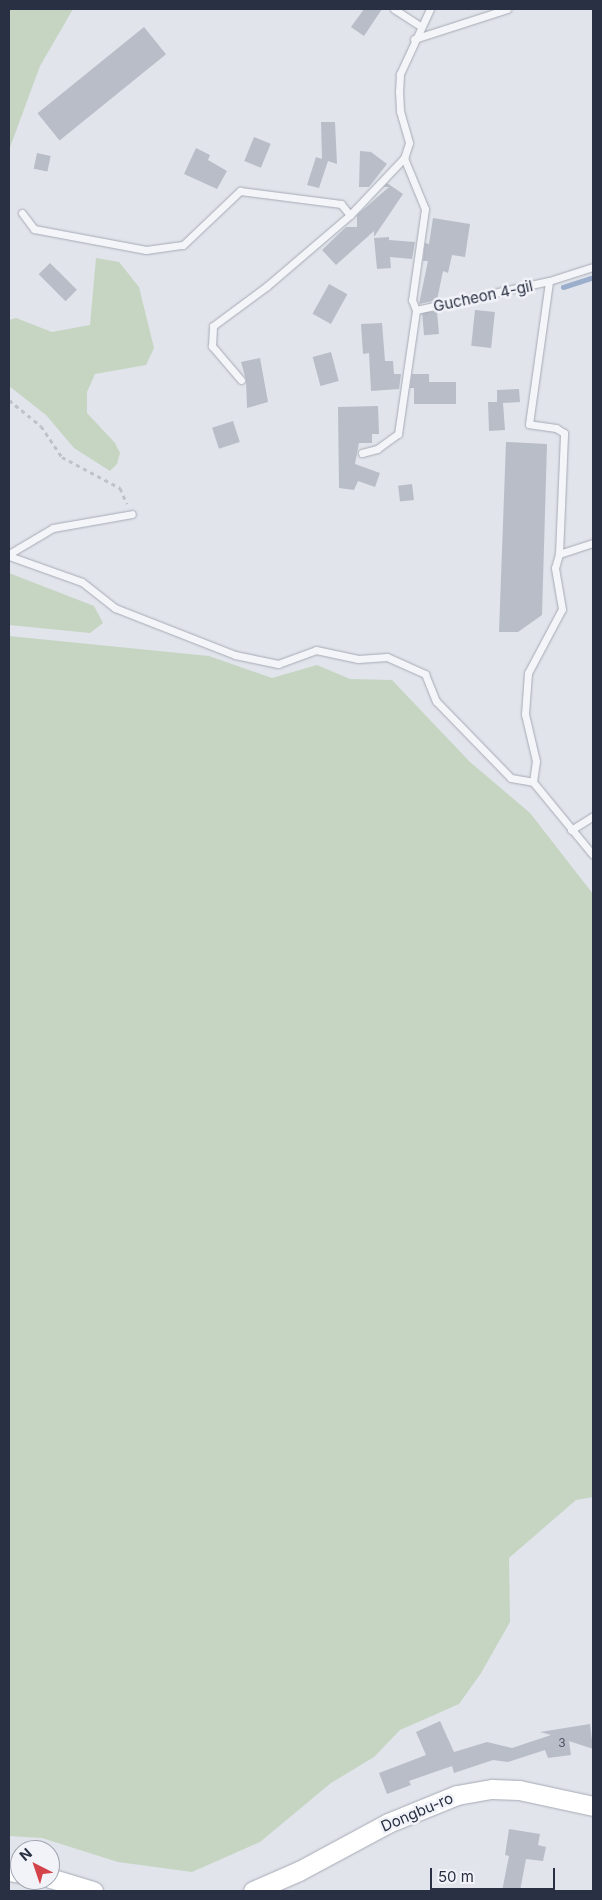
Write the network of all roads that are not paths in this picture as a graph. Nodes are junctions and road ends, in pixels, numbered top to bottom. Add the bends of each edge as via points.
1 (394, 9) edge
2 (430, 9) edge
3 (507, 9) edge
4 (420, 26) junction
5 (414, 39) junction
6 (404, 158) junction
7 (22, 213) dead end
8 (350, 215) junction
9 (593, 267) edge
10 (549, 281) junction
11 (416, 310) junction
12 (242, 380) dead end
13 (362, 453) dead end
14 (132, 514) road end
15 (593, 543) edge
16 (559, 554) junction
17 (9, 555) edge
18 (533, 782) junction
19 (593, 816) edge
20 (571, 830) junction
21 (593, 855) edge
22 (593, 1803) edge
23 (60, 1881) edge
24 (92, 1891) edge
25 (253, 1891) edge

1 - 4 lane
2 - 4 lane, Gucheon 4-gil
3 - 5 lane
4 - 5 lane, Gucheon 4-gil
5 - 6 lane, Gucheon 4-gil via 400,74 400,111 409,143
6 - 8 lane
6 - 11 lane, Gucheon 4-gil via 425,209 412,300
7 - 8 lane via 34,229 146,250 183,245 240,191 341,204
8 - 12 lane via 267,286 214,326 212,346
9 - 10 lane, Gucheon 4-gil
10 - 11 lane, Gucheon 4-gil
10 - 16 lane via 529,424 556,428 564,433
11 - 13 lane via 398,434 377,450
14 - 17 lane via 53,528
15 - 16 lane
16 - 18 lane via 555,568 562,609 528,672 525,714 536,761
17 - 18 lane via 82,582 115,608 235,655 278,664 316,650 358,659 387,657 425,674 436,702 511,778
18 - 20 lane
19 - 20 lane
20 - 21 lane
22 - 25 street, Dongbu-ro via 519,1790 492,1789 457,1795 388,1823 299,1871
23 - 24 street

